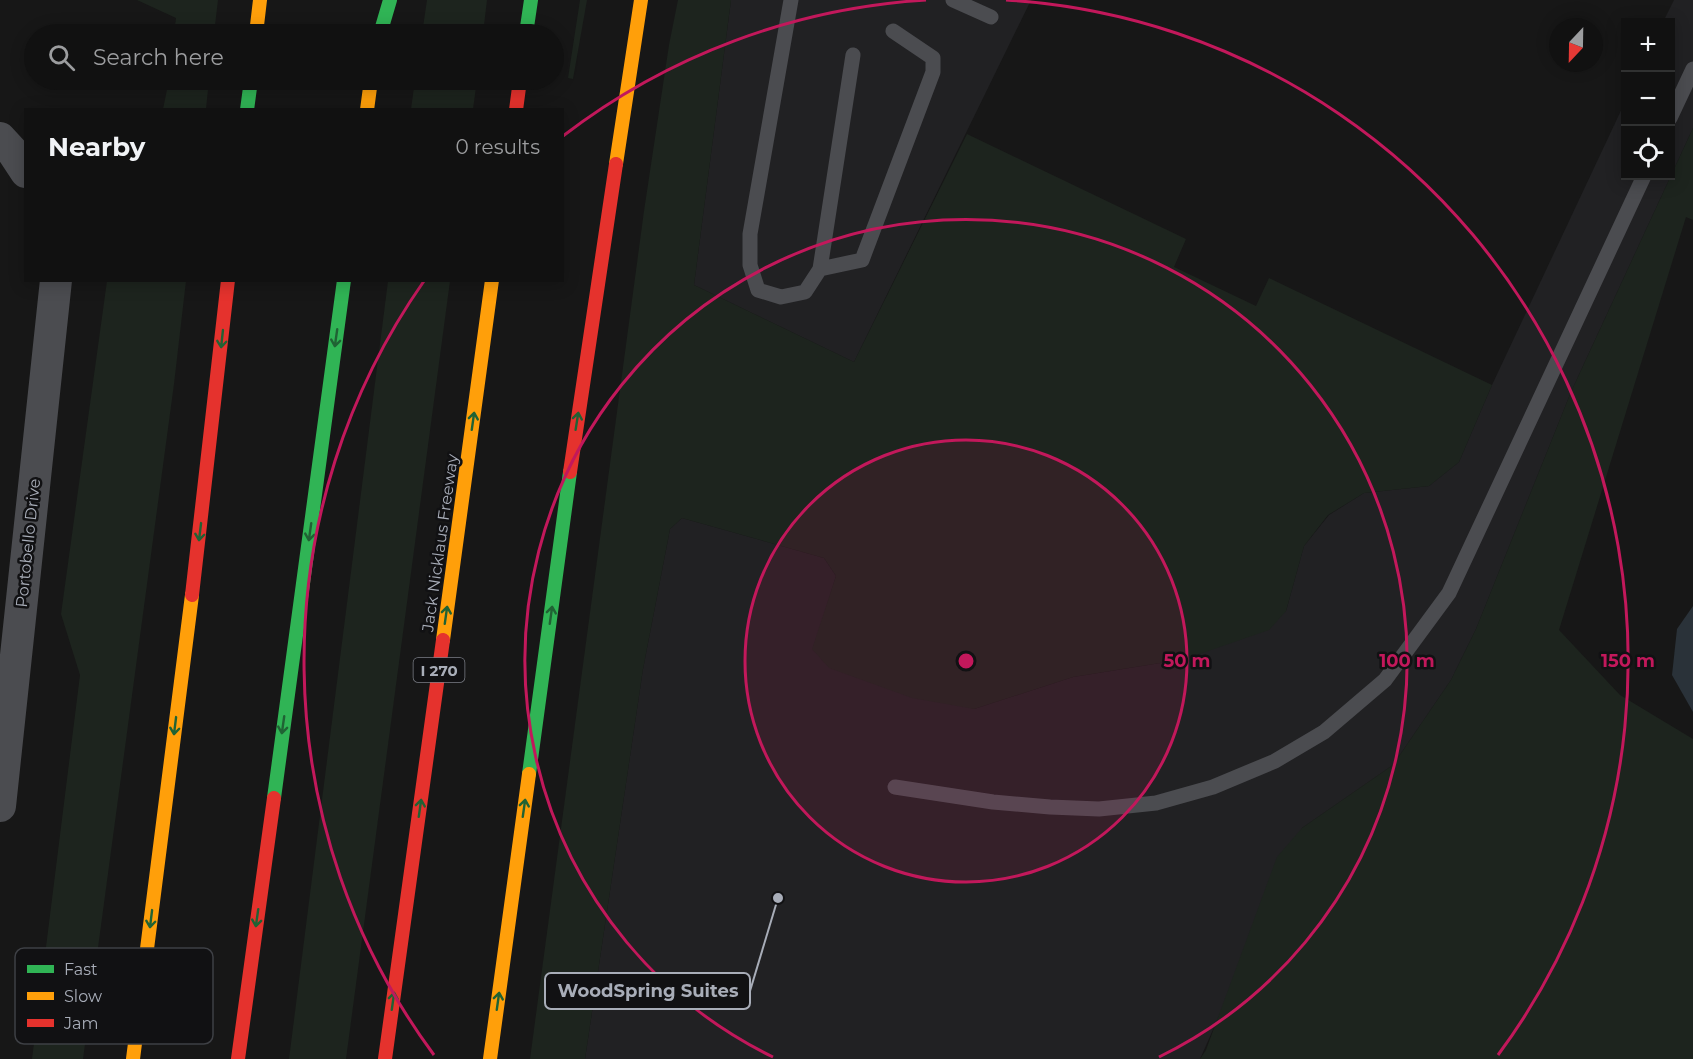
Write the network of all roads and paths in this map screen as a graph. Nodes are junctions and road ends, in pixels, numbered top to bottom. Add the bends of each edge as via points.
1 (260, 0) edge
2 (390, 0) edge
3 (531, 0) edge
4 (641, 0) edge
5 (791, 0) edge
6 (953, 0) edge
7 (371, 12) dead end
8 (991, 17) dead end
9 (257, 24) edge
10 (372, 24) edge
11 (383, 24) edge
12 (527, 24) edge
13 (893, 31) dead end
14 (853, 55) dead end
15 (1693, 69) edge
16 (250, 90) edge
17 (370, 90) edge
18 (519, 90) edge
19 (247, 108) edge
20 (367, 108) edge
21 (516, 108) edge
22 (1675, 109) edge
23 (0, 138) edge
24 (24, 169) edge
25 (1642, 180) edge
26 (820, 269) junction
27 (56, 282) edge
28 (228, 282) edge
29 (344, 282) edge
30 (492, 282) edge
31 (896, 787) dead end
32 (0, 806) edge
33 (147, 948) edge
34 (135, 1044) edge
35 (133, 1059) edge
36 (238, 1059) edge
37 (385, 1059) edge
38 (490, 1059) edge

1 - 9 highway
2 - 11 highway
3 - 12 highway
38 -> 4 highway via 571,466
5 - 26 lane via 750,234 750,265 758,290 781,297 805,292
6 - 8 lane
7 - 10 highway
13 - 26 lane via 933,58 933,72 862,260
14 - 26 lane
15 - 22 lane
16 - 19 highway
17 - 20 highway
18 - 21 highway
23 - 24 street
25 - 31 lane via 1449,594 1385,681 1324,732 1265,765 1213,787 1156,803 1099,809 1050,807
27 - 32 street, Portobello Drive
28 -> 33 highway
29 -> 36 highway
37 -> 30 highway, Jack Nicklaus Freeway / I 270
34 -> 35 highway

